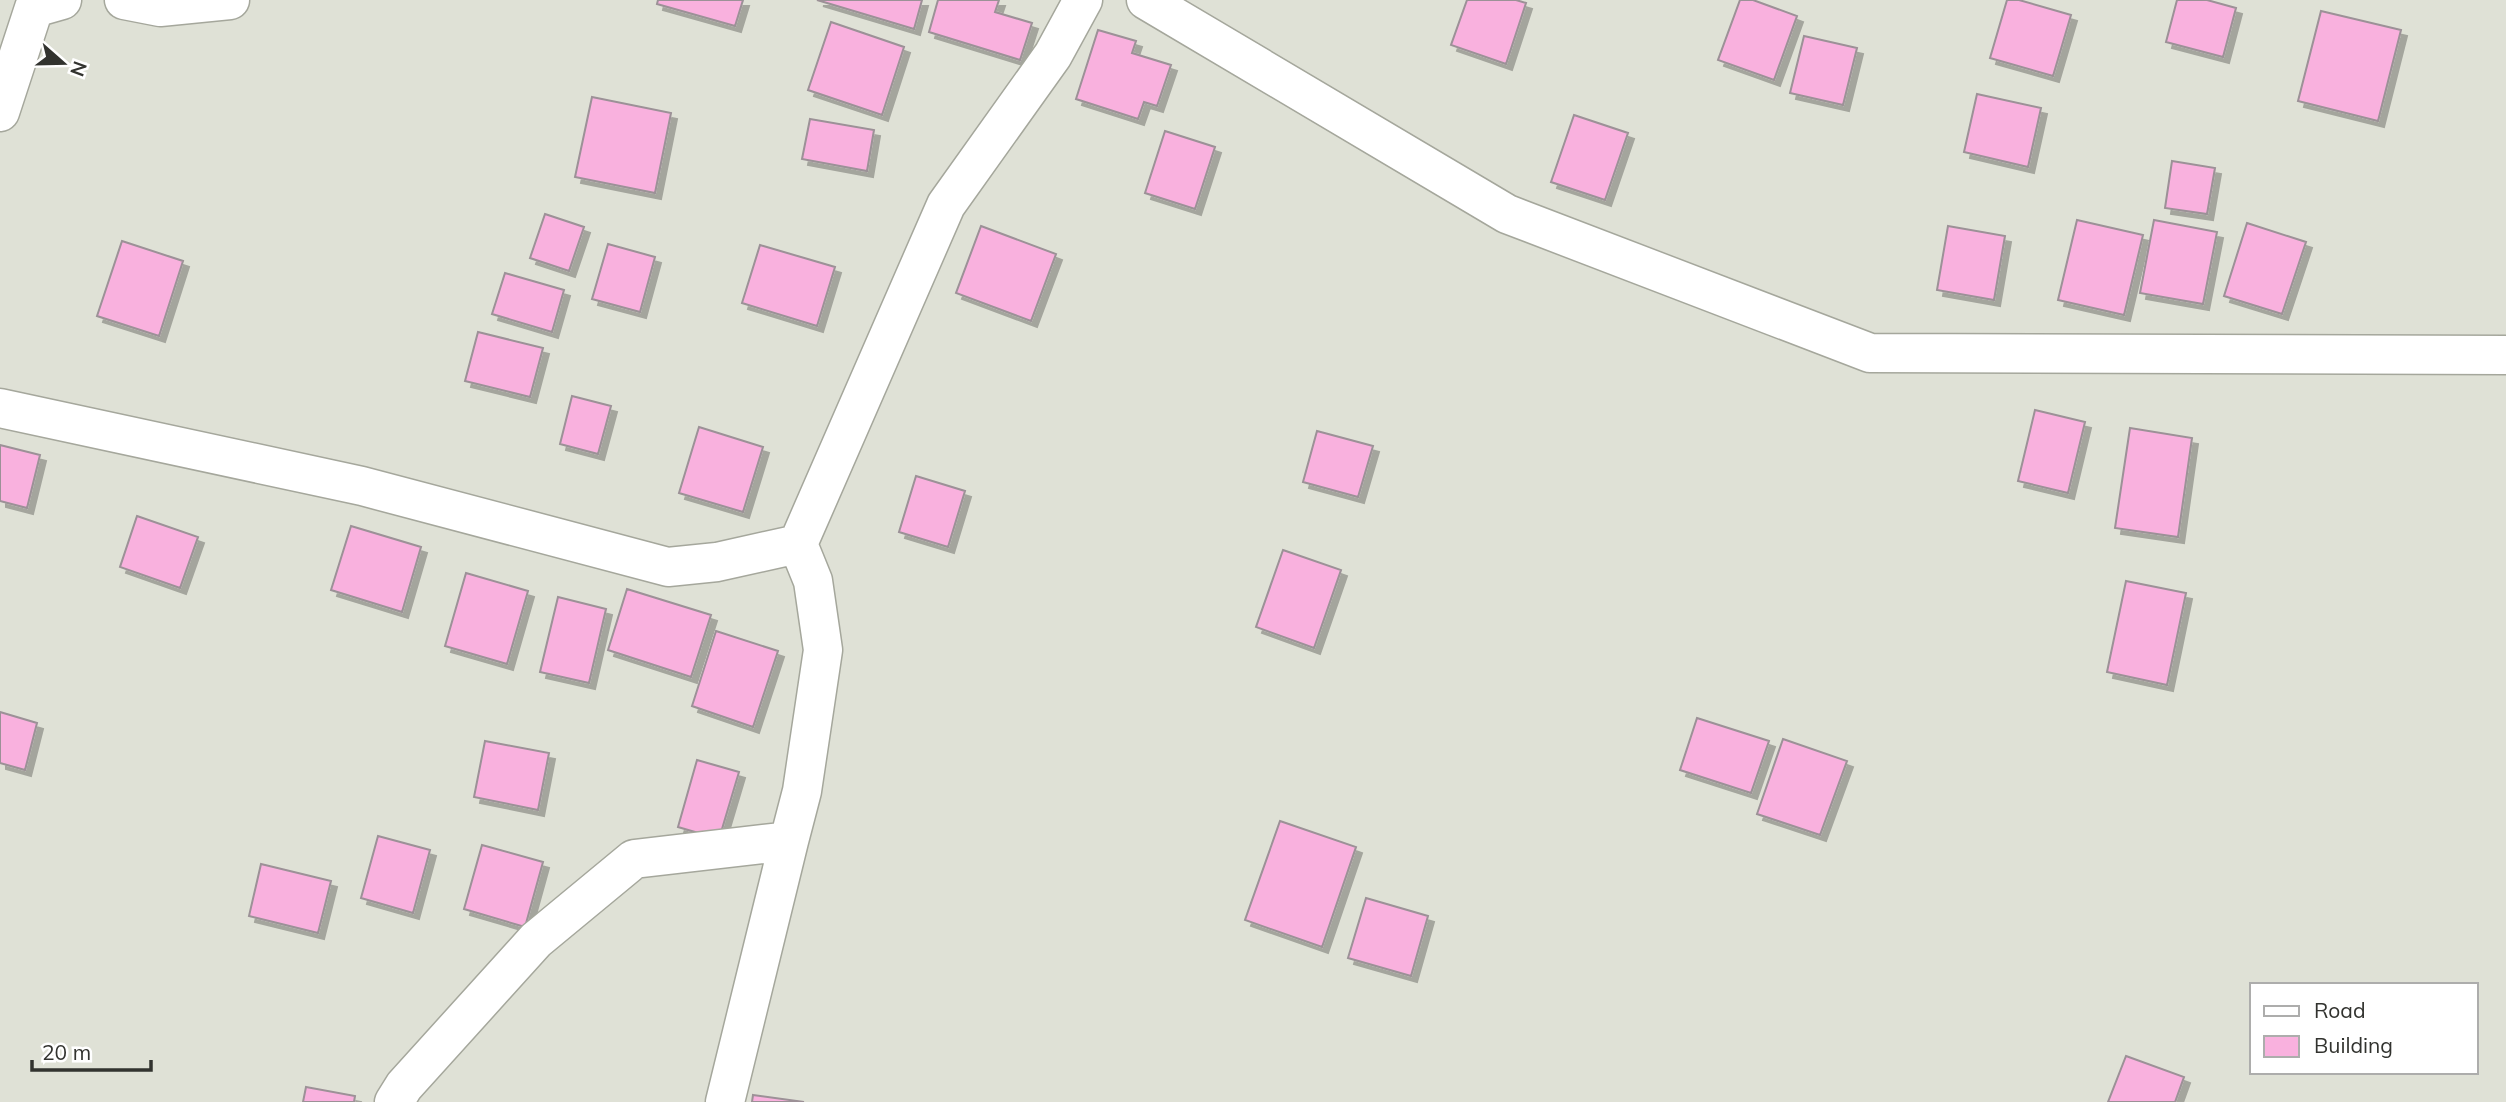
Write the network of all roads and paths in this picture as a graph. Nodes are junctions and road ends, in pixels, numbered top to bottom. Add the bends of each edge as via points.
1 (62, 0) edge
2 (124, 0) edge
3 (230, 0) edge
4 (1083, 0) edge
5 (1146, 0) edge
6 (0, 112) edge
7 (2506, 355) edge
8 (0, 408) edge
9 (798, 544) junction
10 (789, 841) junction
11 (394, 1102) edge
12 (724, 1102) edge

1 - 6 street via 34,8
2 - 3 street via 160,7
4 - 9 street via 1053,55 946,205
5 - 7 street via 1507,214 1870,353
8 - 9 street via 362,486 668,567 717,562
9 - 10 street via 813,581 823,650 802,790
10 - 11 street via 634,859 536,940
10 - 12 street

